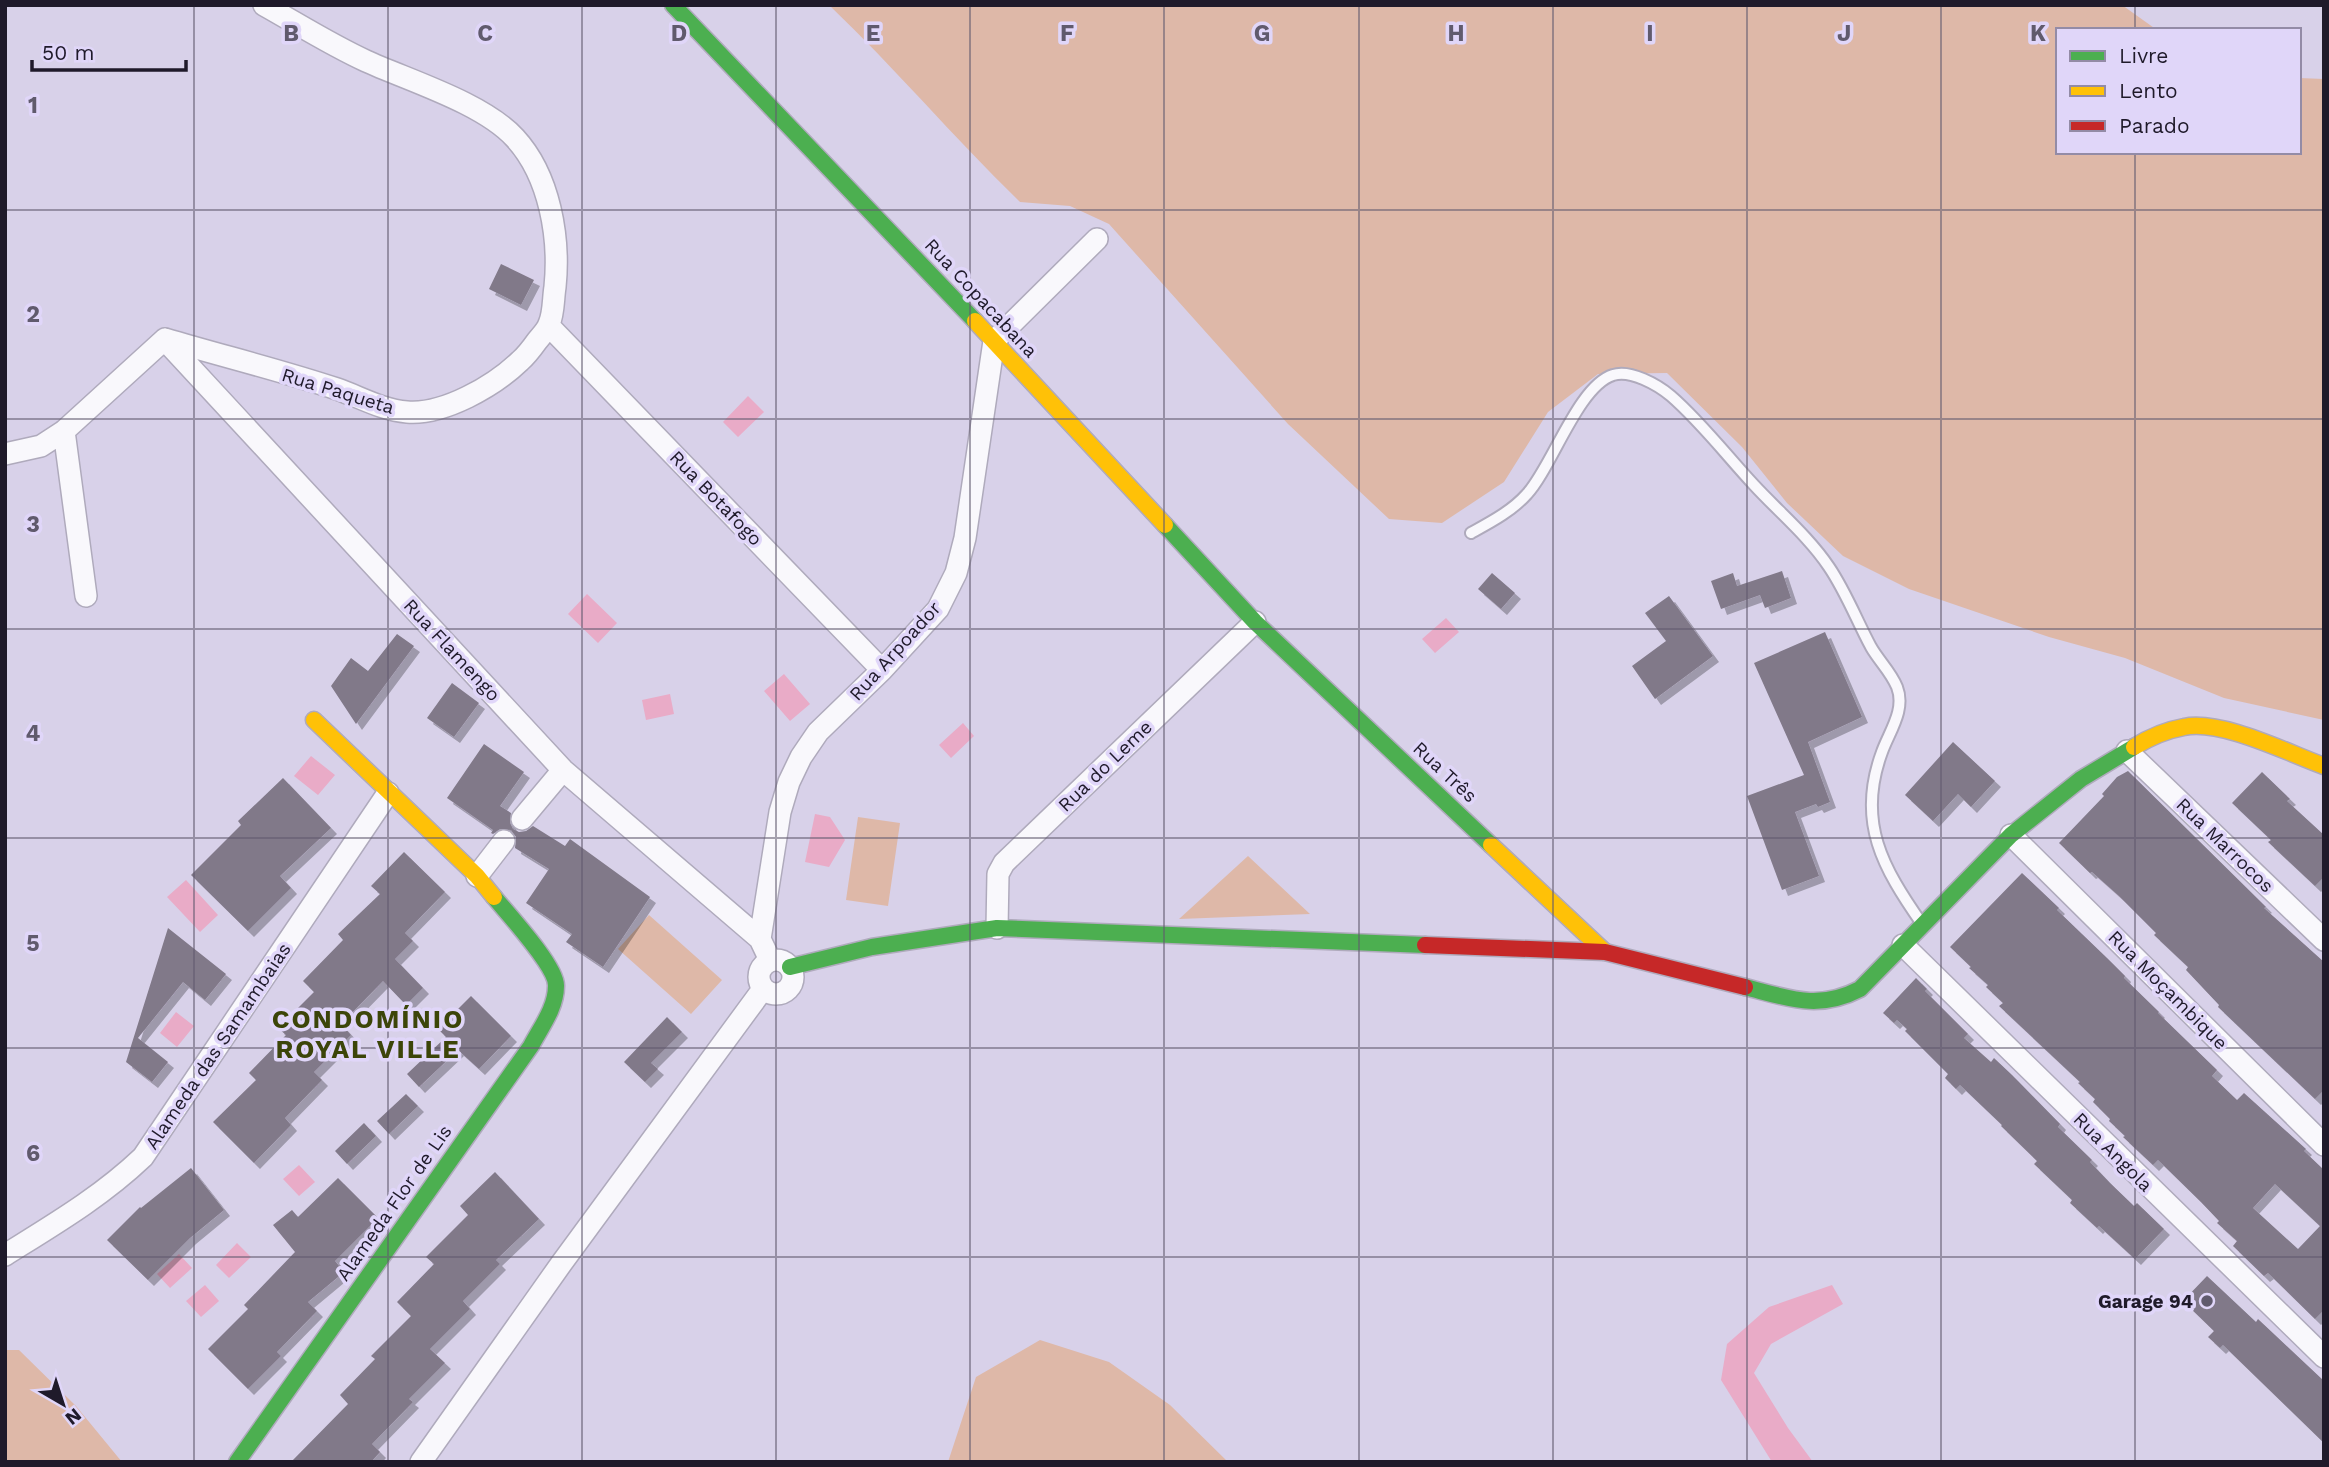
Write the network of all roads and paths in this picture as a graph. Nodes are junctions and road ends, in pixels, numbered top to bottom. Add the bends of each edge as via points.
1 (264, 5) edge
2 (673, 5) edge
3 (1097, 239) dead end
4 (549, 326) junction
5 (165, 339) junction
6 (994, 341) junction
7 (64, 431) junction
8 (5, 454) edge
9 (1471, 533) dead end
10 (86, 596) dead end
11 (1255, 622) junction
12 (882, 670) junction
13 (314, 720) dead end
14 (2126, 751) junction
15 (2324, 766) edge
16 (563, 770) junction
17 (388, 793) junction
18 (522, 819) dead end
19 (2011, 835) junction
20 (504, 841) dead end
21 (477, 876) junction
22 (1922, 924) junction
23 (997, 928) junction
24 (760, 939) junction
25 (2324, 940) edge
26 (1903, 945) junction
27 (1605, 951) junction
28 (780, 964) junction
29 (763, 989) junction
30 (2324, 1145) edge
31 (5, 1255) edge
32 (2324, 1357) edge
33 (237, 1462) edge
34 (421, 1462) edge

1 - 4 street via 363,60 475,109 516,139 543,187 552,221 556,278
2 - 6 street, Rua Copacabana
3 - 6 street
4 - 5 street, Rua Paqueta via 521,361 495,381 466,398 407,412
4 - 12 street, Rua Botafogo
5 - 7 street
5 - 16 street, Rua Flamengo
6 - 11 street, Rua Copacabana
6 - 12 street, Rua Arpoador via 956,573 938,609
7 - 8 street via 41,446
7 - 10 street
9 - 22 lane via 1506,513 1528,493 1577,409 1610,375 1634,376 1669,395 1829,567 1898,689 1900,706 1874,776 1874,831 1887,869
11 - 23 street, Rua do Leme via 1003,863 998,874
11 - 27 street, Rua Três
12 - 24 street, Rua Arpoador via 800,757 780,812
13 - 17 street
14 - 15 street via 2167,730 2207,726
14 - 19 street via 2081,779
14 - 25 street, Rua Marrocos
16 - 18 street
16 - 24 street, Rua Flamengo
17 - 21 street
17 - 31 street, Alameda das Samambaias via 143,1157 118,1181
19 - 22 street
19 - 30 street, Rua Moçambique
20 - 21 street
21 - 33 street, Alameda Flor de Lis via 546,961 557,983 553,1005 531,1046
22 - 26 street
23 - 27 street
23 - 28 street
24 - 28 street
26 - 27 street via 1860,989 1836,1000 1814,1003
26 - 32 street, Rua Angola
28 - 29 street via 761,967
28 - 29 street via 792,972 792,983 784,992 773,994
29 - 34 street

